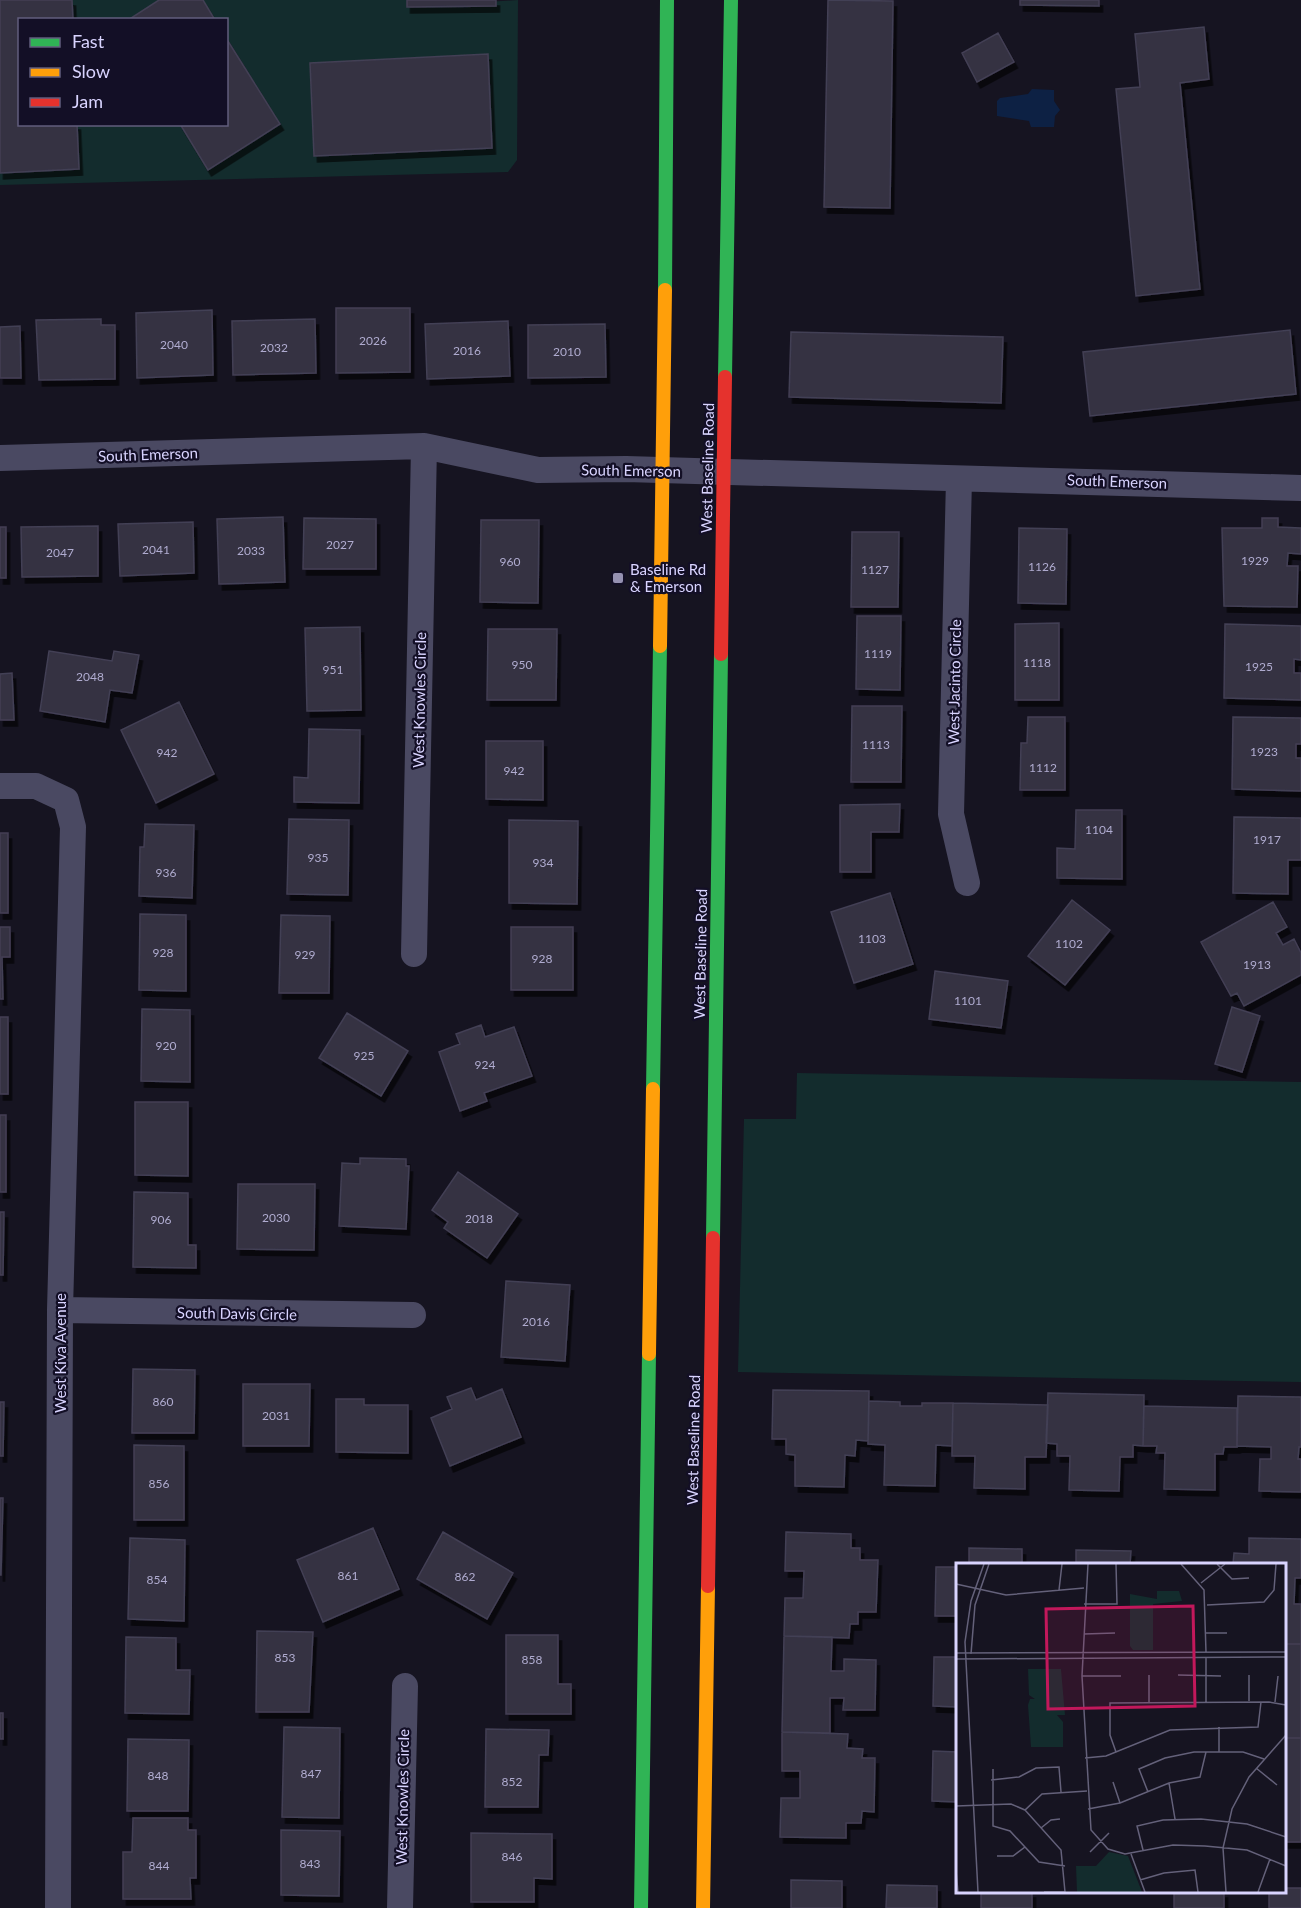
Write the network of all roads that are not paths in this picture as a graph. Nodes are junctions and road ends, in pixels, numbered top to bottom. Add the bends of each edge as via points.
1 (667, 0) edge
2 (731, 0) edge
3 (424, 446) junction
4 (0, 458) edge
5 (660, 471) junction
6 (724, 472) junction
7 (959, 479) junction
8 (1301, 488) edge
9 (0, 786) edge
10 (966, 883) dead end
11 (414, 954) dead end
12 (60, 1310) junction
13 (413, 1315) dead end
14 (405, 1686) dead end
15 (58, 1908) edge
16 (400, 1908) edge
17 (641, 1908) edge
18 (703, 1908) edge

1 - 5 main road
2 - 6 main road, West Baseline Road
3 - 4 street, South Emerson
3 - 5 street, South Emerson via 538,470
3 - 11 street, West Knowles Circle
5 - 6 street, South Emerson
5 - 17 main road
6 - 7 street, South Emerson
6 - 18 main road, West Baseline Road
7 - 8 street, South Emerson
7 - 10 street, West Jacinto Circle via 951,814
9 - 12 street, West Kiva Avenue via 36,786 66,800 73,827
12 - 13 street, South Davis Circle
12 - 15 street, West Kiva Avenue
14 - 16 street, West Knowles Circle

